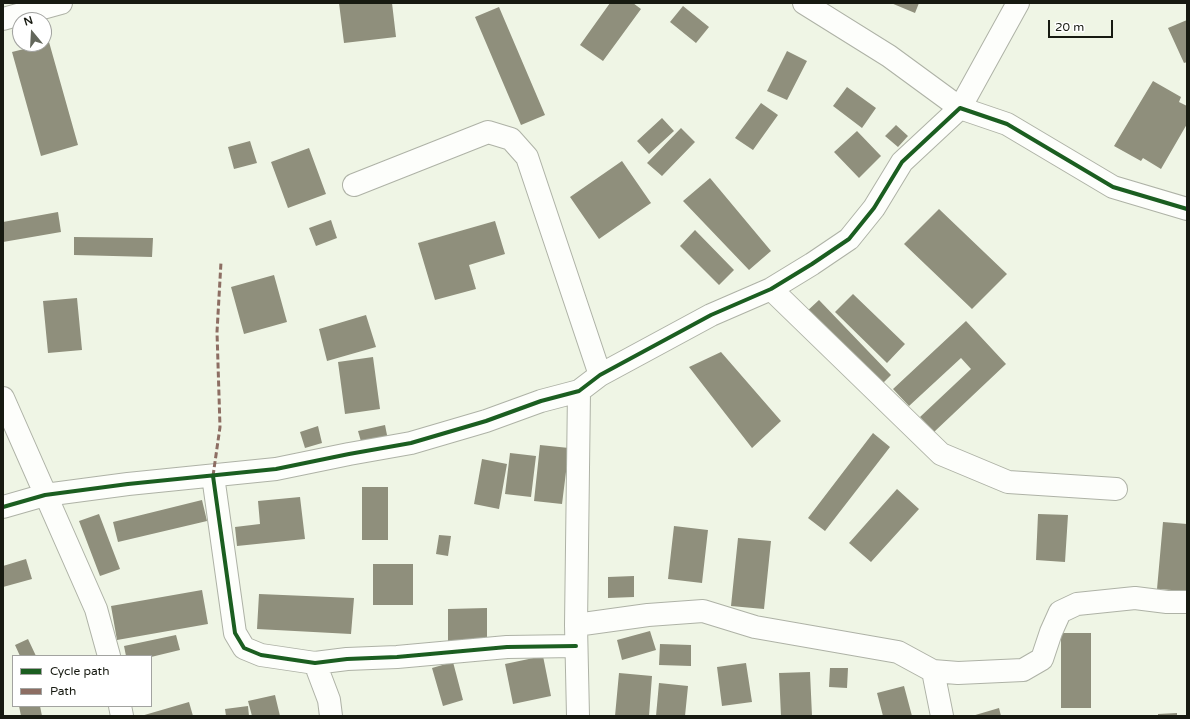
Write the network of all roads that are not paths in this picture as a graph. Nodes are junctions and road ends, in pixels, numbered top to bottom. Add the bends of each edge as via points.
1 (61, 3) edge
2 (804, 3) edge
3 (1018, 3) edge
4 (3, 19) edge
5 (960, 108) junction
6 (354, 185) dead end
7 (1187, 209) edge
8 (771, 289) junction
9 (600, 375) junction
10 (578, 391) junction
11 (3, 398) edge
12 (213, 476) junction
13 (1116, 489) dead end
14 (45, 495) junction
15 (3, 507) edge
16 (1187, 602) edge
17 (576, 635) junction
18 (109, 655) edge
19 (315, 663) junction
20 (933, 671) junction
21 (331, 716) edge
22 (578, 716) edge
23 (942, 716) edge

1 - 4 street
2 - 5 street via 889,56
3 - 5 street
5 - 7 street via 1007,124 1113,187
5 - 8 street via 902,162 874,208 849,239
6 - 9 street via 488,132 511,139 527,157
8 - 9 street via 711,315
8 - 13 street via 941,454 1008,482
9 - 10 street
10 - 12 street via 541,400 486,421 411,443 276,469
10 - 17 street
11 - 14 street
12 - 14 street
12 - 19 street via 235,633 244,648 261,655
14 - 15 street
14 - 18 street via 96,610
16 - 20 street via 1135,598 1077,604 1060,612 1042,659 1024,670 958,674
17 - 19 street via 507,647
17 - 20 street via 648,615 703,611 755,627 898,652
17 - 22 street
19 - 21 street via 329,700
20 - 23 street

